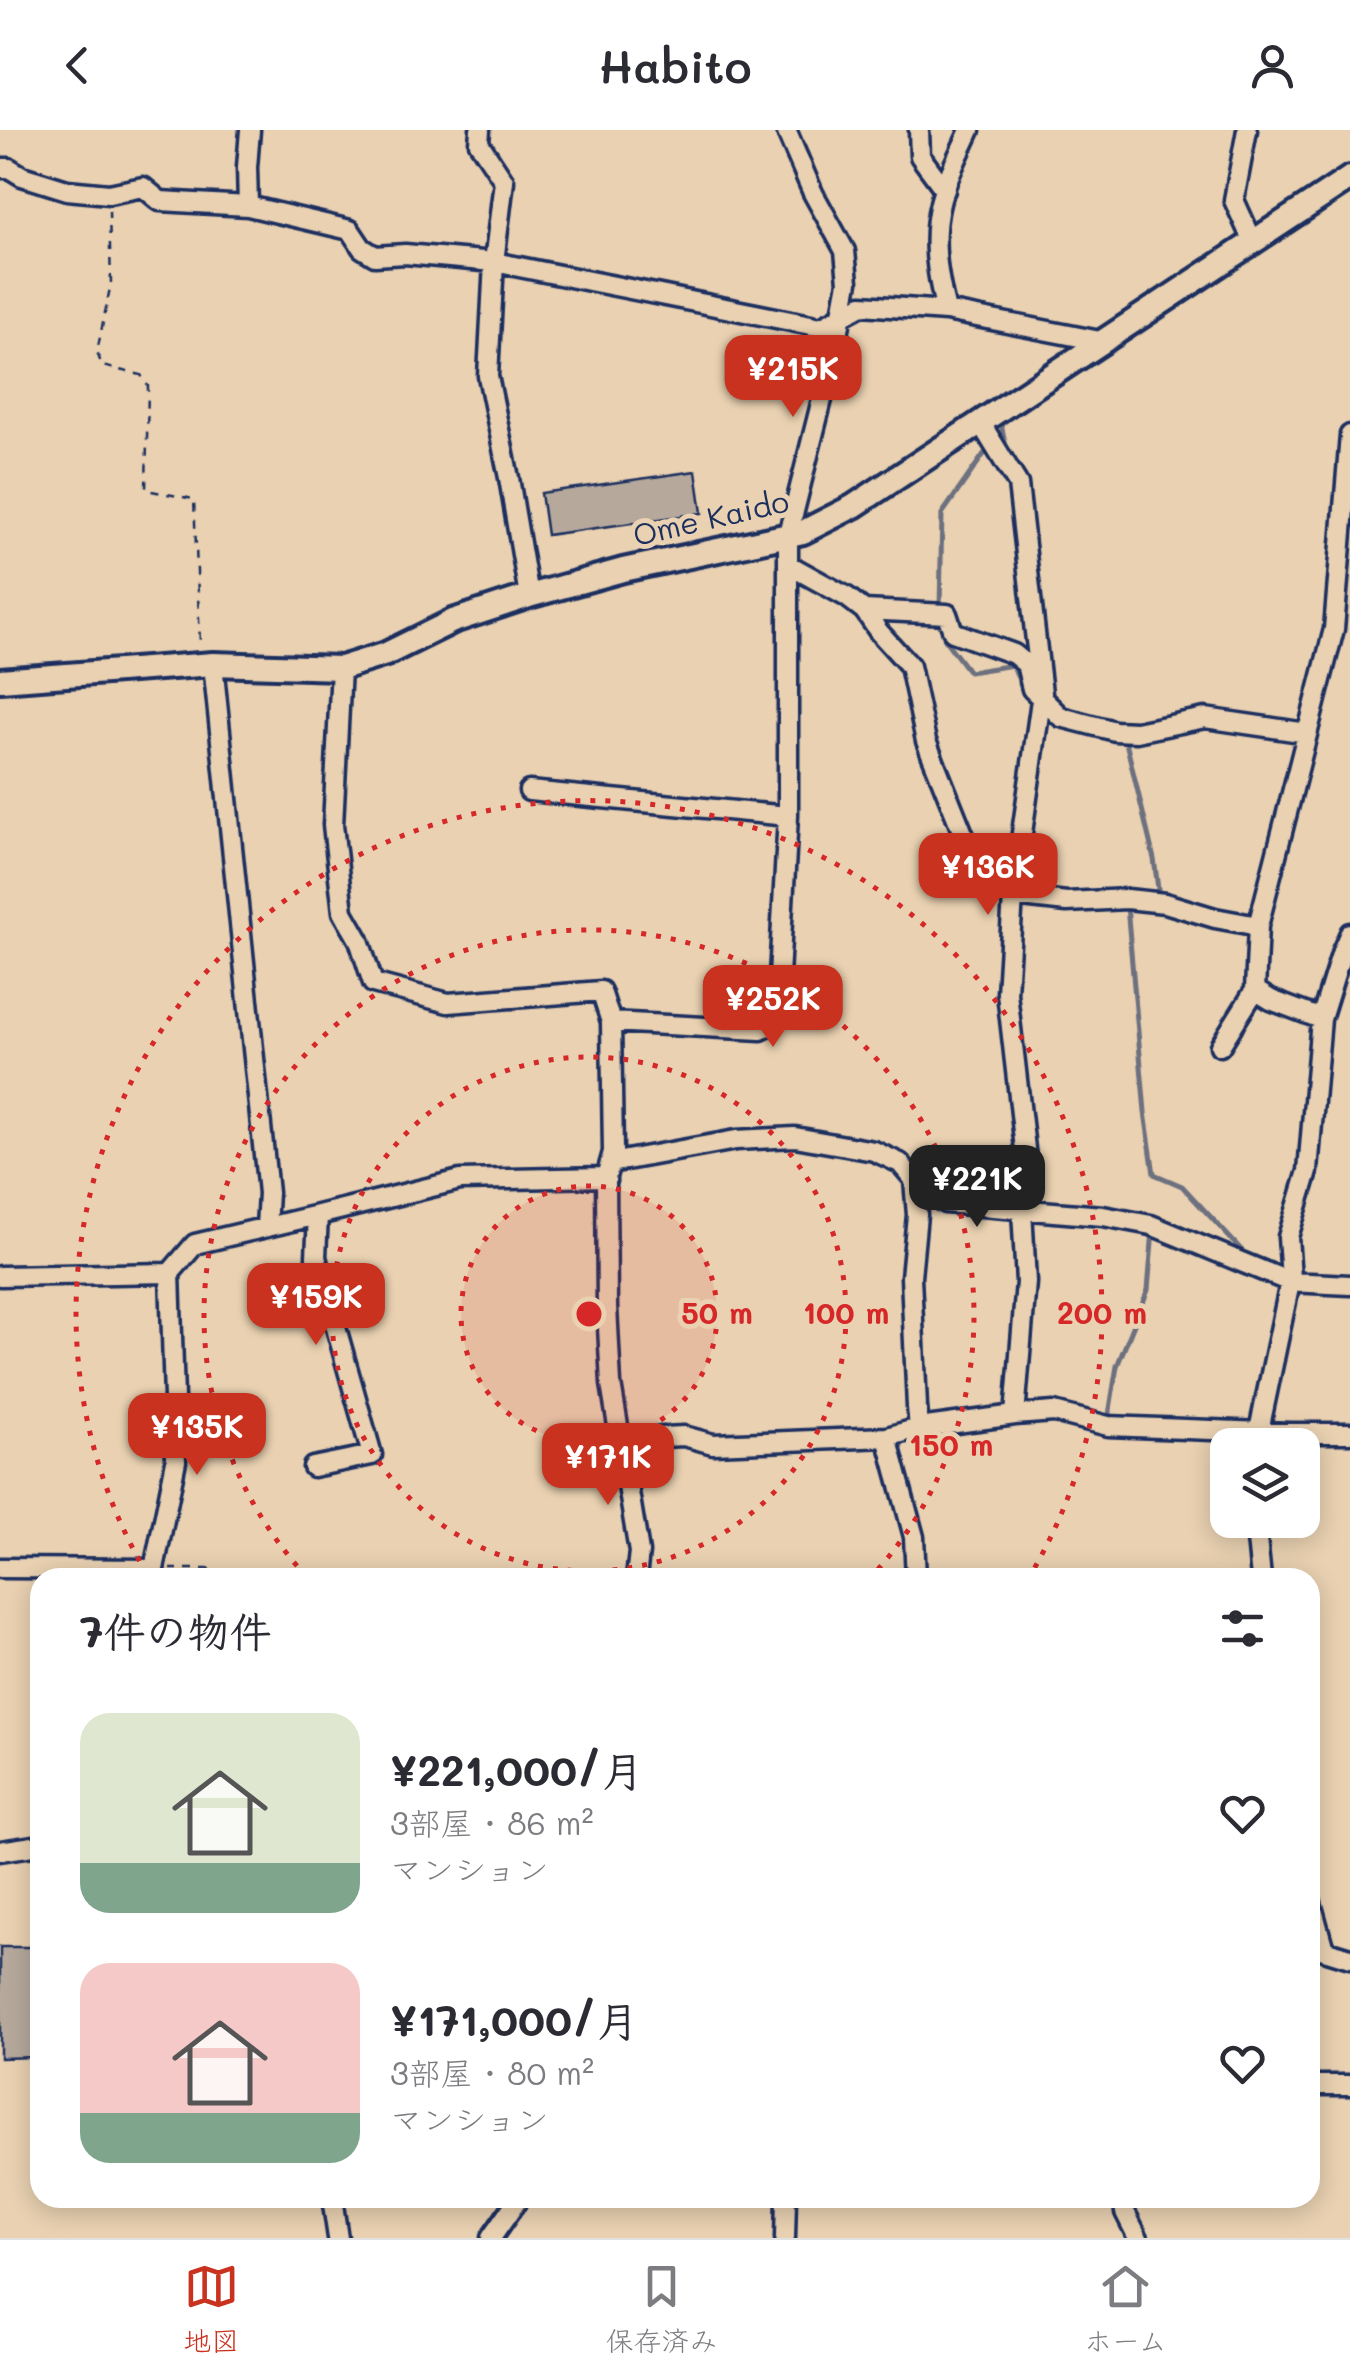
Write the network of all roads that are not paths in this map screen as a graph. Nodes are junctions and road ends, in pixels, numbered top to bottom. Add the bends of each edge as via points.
1 (250, 130) edge
2 (480, 130) edge
3 (786, 130) edge
4 (918, 130) edge
5 (970, 130) edge
6 (1247, 130) edge
7 (0, 168) edge
8 (1350, 178) edge
9 (944, 190) junction
10 (248, 206) junction
11 (1253, 242) junction
12 (494, 262) junction
13 (946, 311) junction
14 (842, 314) junction
15 (1100, 342) junction
16 (980, 422) junction
17 (1350, 435) edge
18 (788, 535) junction
19 (789, 566) junction
20 (530, 596) junction
21 (864, 610) junction
22 (1342, 634) edge
23 (207, 665) junction
24 (341, 668) junction
25 (0, 680) edge
26 (1041, 700) junction
27 (1307, 732) junction
28 (529, 790) dead end
29 (788, 816) junction
30 (1013, 896) junction
31 (1258, 926) junction
32 (1350, 933) edge
33 (1255, 990) junction
34 (1321, 1019) junction
35 (612, 1022) junction
36 (1220, 1046) dead end
37 (608, 1170) junction
38 (914, 1180) junction
39 (1022, 1210) junction
40 (318, 1215) junction
41 (266, 1227) junction
42 (170, 1273) junction
43 (0, 1276) edge
44 (1290, 1280) junction
45 (1350, 1285) edge
46 (1014, 1415) junction
47 (920, 1428) junction
48 (1260, 1428) edge
49 (1350, 1433) edge
50 (1210, 1434) edge
51 (1320, 1435) edge
52 (887, 1437) junction
53 (621, 1438) junction
54 (313, 1467) dead end
55 (1257, 1538) edge
56 (0, 1568) edge
57 (30, 1568) edge
58 (154, 1568) edge
59 (637, 1568) edge
60 (916, 1568) edge
61 (1260, 1568) edge
62 (30, 1846) edge
63 (0, 1851) edge
64 (1320, 1935) edge
65 (1350, 1958) edge
66 (1320, 2085) edge
67 (1350, 2086) edge
68 (334, 2208) edge
69 (512, 2208) edge
70 (786, 2208) edge
71 (1124, 2208) edge
72 (338, 2238) edge
73 (491, 2238) edge
74 (785, 2238) edge
75 (1138, 2238) edge

1 - 10 street
2 - 12 street via 479,143 504,182
3 - 14 street via 844,251
4 - 9 street via 920,156
5 - 9 street
6 - 11 street via 1234,200
7 - 10 street via 67,190 109,194 143,187 160,201
8 - 11 main road, Ome Kaido
9 - 13 street via 935,232
10 - 12 street via 350,230 375,256
11 - 15 main road, Ome Kaido
12 - 14 street via 821,327
12 - 20 street via 488,376
13 - 14 street via 862,305
13 - 15 street
14 - 18 street
15 - 16 main road, Ome Kaido
16 - 18 main road, Ome Kaido via 854,506
16 - 26 street via 1018,484
17 - 22 street
18 - 19 street
18 - 20 main road, Ome Kaido
19 - 21 street
19 - 29 street
20 - 24 main road, Ome Kaido
21 - 26 street via 947,614 953,632 1026,664
21 - 30 street via 910,666 926,741 984,886
22 - 27 street
23 - 24 main road, Ome Kaido
23 - 25 main road, Ome Kaido
23 - 41 street via 268,1194
24 - 35 street via 333,825 342,912 373,982 448,1004 602,991
26 - 27 street via 1061,717 1115,731 1206,718
26 - 30 street
27 - 31 street
28 - 29 street
29 - 35 street via 778,1011 771,1025 762,1030
30 - 31 street via 1165,902
30 - 39 street via 1007,993 1027,1166
31 - 33 street
32 - 34 street
33 - 34 street
33 - 36 street
34 - 44 street via 1308,1172 1288,1236
35 - 37 street
37 - 38 street via 736,1140 796,1137 874,1151 900,1163
37 - 40 street via 460,1180
37 - 53 street via 607,1307
38 - 39 street via 946,1204
38 - 47 street via 911,1277
39 - 44 street via 1151,1225
39 - 46 street via 1026,1282
40 - 41 street
40 - 54 street via 316,1258 372,1456
41 - 42 street via 195,1244
42 - 43 street
42 - 58 street via 176,1461
44 - 45 street
44 - 48 street
46 - 47 street
46 - 50 street via 1054,1412 1108,1426
47 - 52 street
49 - 51 street
52 - 53 street via 713,1444 684,1436
52 - 60 street via 914,1537
53 - 59 street
55 - 61 street
56 - 57 street
62 - 63 street
64 - 65 street via 1324,1950
66 - 67 street
68 - 72 street
69 - 73 street
70 - 74 street
71 - 75 street

